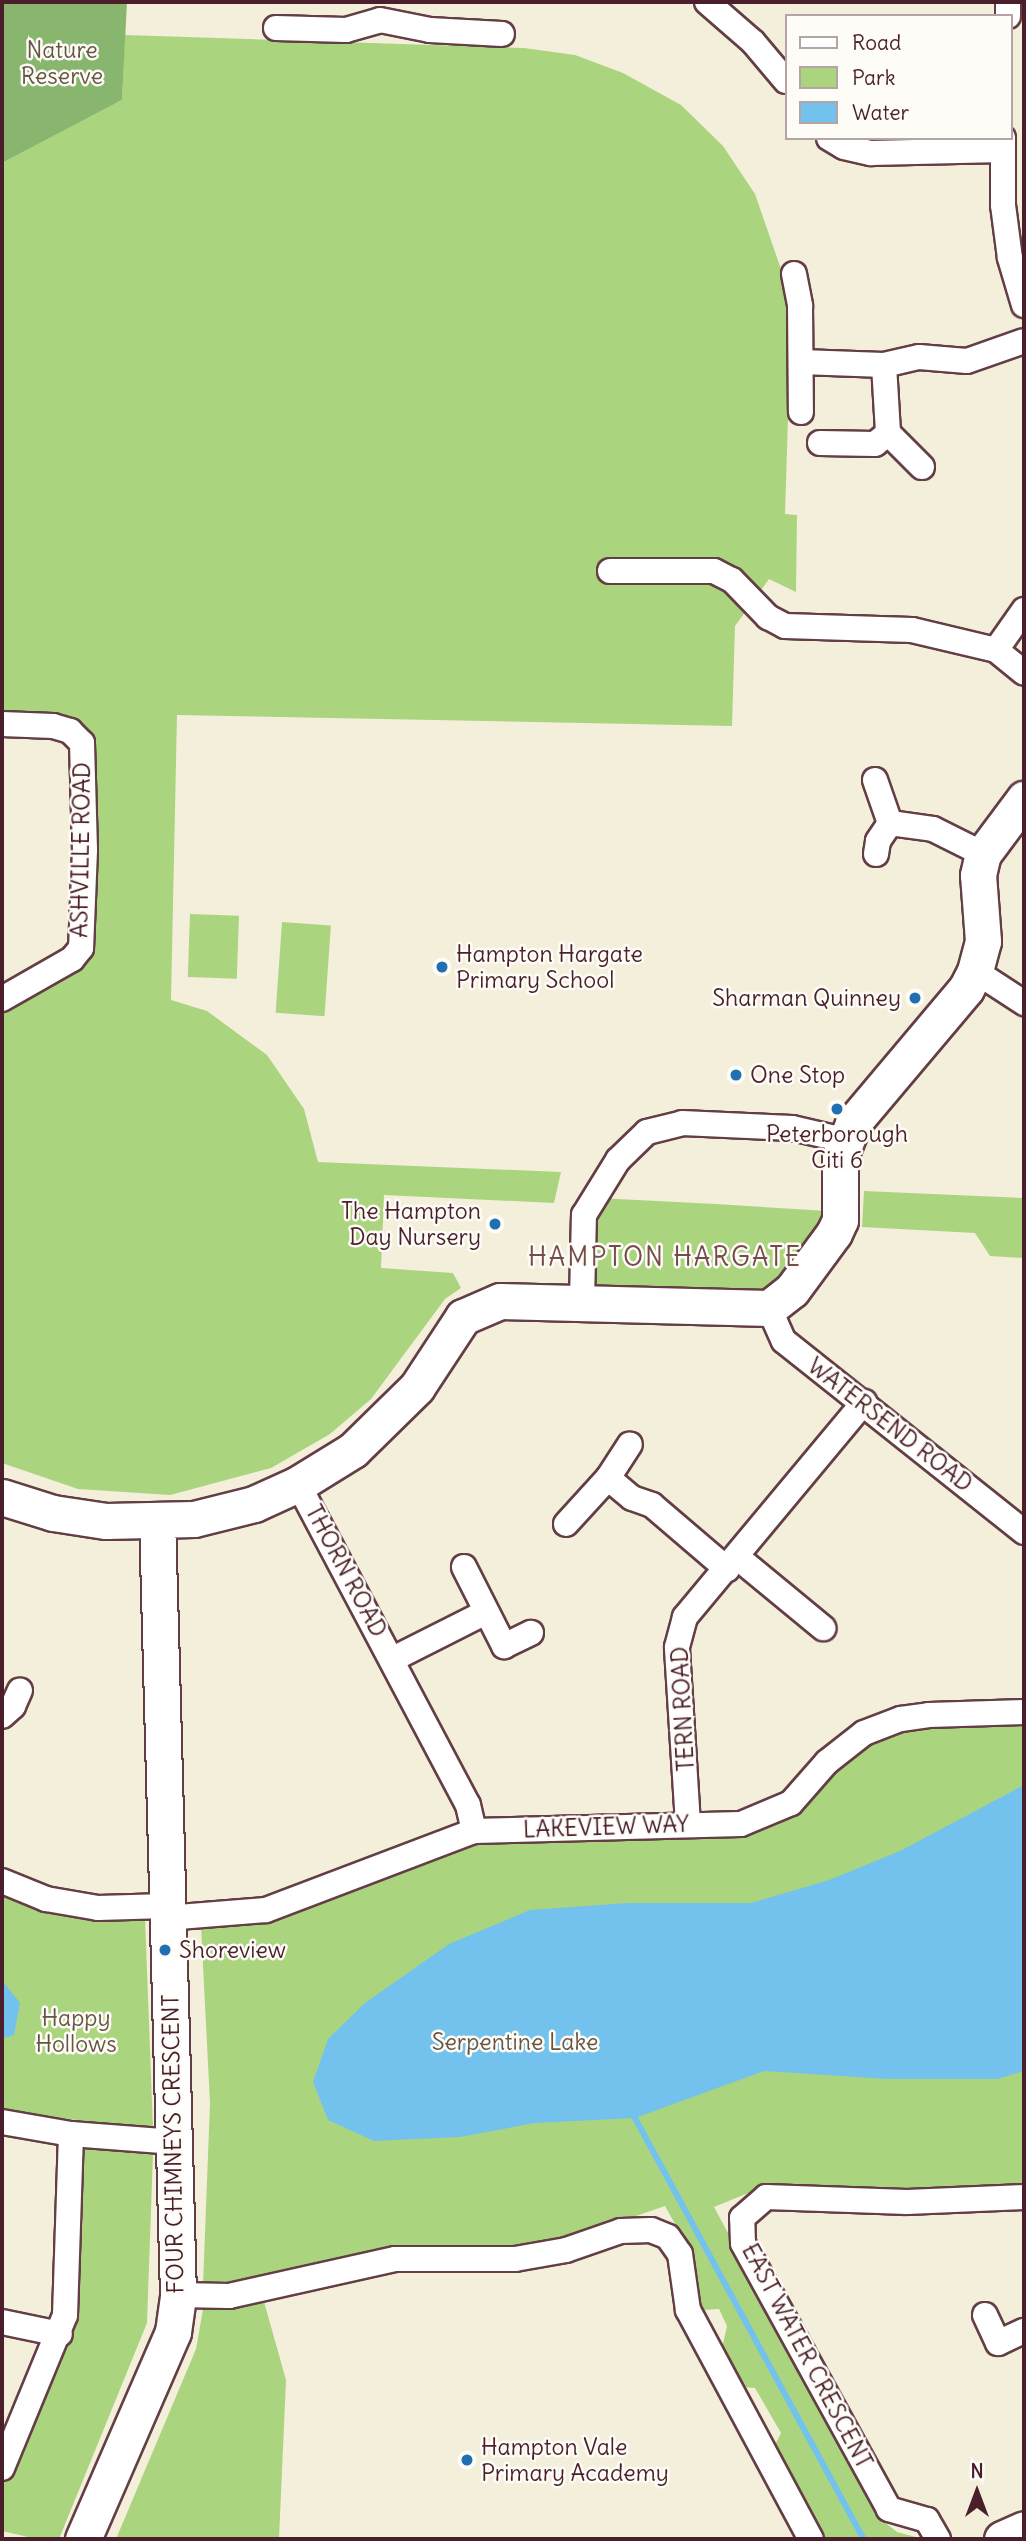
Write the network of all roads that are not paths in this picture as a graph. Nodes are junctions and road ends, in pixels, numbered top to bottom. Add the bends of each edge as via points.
1 (707, 2) edge
2 (404, 12) edge
3 (276, 28) dead end
4 (502, 34) dead end
5 (785, 79) edge
6 (832, 140) edge
7 (1003, 144) edge
8 (794, 274) dead end
9 (1024, 305) edge
10 (1024, 341) edge
11 (801, 362) junction
12 (884, 365) junction
13 (801, 412) dead end
14 (888, 433) junction
15 (820, 443) dead end
16 (922, 467) dead end
17 (610, 571) dead end
18 (1024, 610) edge
19 (996, 650) junction
20 (1024, 673) edge
21 (2, 724) edge
22 (875, 780) dead end
23 (1024, 799) edge
24 (890, 823) junction
25 (876, 854) dead end
26 (983, 854) junction
27 (975, 971) junction
28 (2, 999) edge
29 (1024, 1003) edge
30 (844, 1140) junction
31 (582, 1301) junction
32 (769, 1308) junction
33 (864, 1402) junction
34 (630, 1444) dead end
35 (608, 1478) junction
36 (298, 1484) junction
37 (2, 1497) edge
38 (157, 1521) junction
39 (566, 1524) dead end
40 (1024, 1532) edge
41 (732, 1563) junction
42 (464, 1567) dead end
43 (486, 1612) junction
44 (823, 1628) dead end
45 (531, 1633) dead end
46 (393, 1659) junction
47 (20, 1690) dead end
48 (1024, 1712) edge
49 (2, 1716) edge
50 (688, 1824) junction
51 (474, 1831) junction
52 (2, 1881) edge
53 (166, 1912) junction
54 (2, 2122) edge
55 (71, 2134) junction
56 (175, 2142) junction
57 (1024, 2197) edge
58 (177, 2295) junction
59 (985, 2315) dead end
60 (2, 2322) edge
61 (1024, 2331) edge
62 (60, 2334) junction
63 (2, 2468) edge
64 (1024, 2529) edge
65 (83, 2539) edge
66 (811, 2539) edge
67 (938, 2539) edge
68 (1002, 2539) edge

1 - 5 street via 777,65
2 - 3 street via 346,30
2 - 4 street via 430,30
6 - 7 street via 872,153
7 - 9 street via 1010,258
8 - 11 street
10 - 12 street via 967,360 919,357
11 - 12 street
11 - 13 street
12 - 14 street
14 - 15 street via 876,444
14 - 16 street
17 - 19 street via 714,571 732,580 768,617 785,626 912,630
18 - 19 street
19 - 20 street
21 - 28 street, ASHVILLE ROAD via 53,726 70,731 82,744 85,850 81,948 72,959
22 - 24 street
23 - 26 street
24 - 25 street via 878,841
24 - 26 street via 933,829
26 - 27 street via 978,874 983,941
27 - 29 street
27 - 30 street via 966,989
30 - 31 street via 792,1128 682,1123 647,1132 618,1160 584,1215
30 - 32 street via 840,1220 792,1290
31 - 32 street
31 - 36 street via 500,1301 463,1317 417,1387 387,1420 353,1450
32 - 33 street, WATERSEND ROAD via 784,1341
33 - 40 street, WATERSEND ROAD
33 - 41 street, TERN ROAD
34 - 35 street
35 - 39 street
35 - 41 street
36 - 38 street via 231,1511
36 - 46 street, THORN ROAD
37 - 38 street via 53,1513 106,1521
38 - 53 street, FOUR CHIMNEYS CRESCENT via 167,1775
41 - 44 street
41 - 50 street, TERN ROAD via 685,1617 677,1647
42 - 43 street
43 - 45 street via 504,1646
43 - 46 street, THORN ROAD
46 - 51 street, THORN ROAD via 468,1805
47 - 49 street
48 - 50 street, LAKEVIEW WAY via 901,1719 864,1732 827,1762 791,1803 769,1816 741,1824
50 - 51 street, LAKEVIEW WAY
51 - 53 street, LAKEVIEW WAY via 266,1910
52 - 53 street, LAKEVIEW WAY via 46,1899
53 - 56 street, FOUR CHIMNEYS CRESCENT
54 - 55 street
55 - 56 street
55 - 62 street via 65,2315
56 - 58 street, FOUR CHIMNEYS CRESCENT
57 - 67 street, EAST WATER CRESCENT via 907,2202 766,2197 741,2218 743,2243 888,2509 927,2520
58 - 65 street, FOUR CHIMNEYS CRESCENT via 173,2332
58 - 66 street via 229,2296 396,2259 515,2259 566,2250 621,2231 651,2230 668,2237 680,2254 688,2310
59 - 61 street via 998,2343
60 - 62 street
62 - 63 street
64 - 68 street

